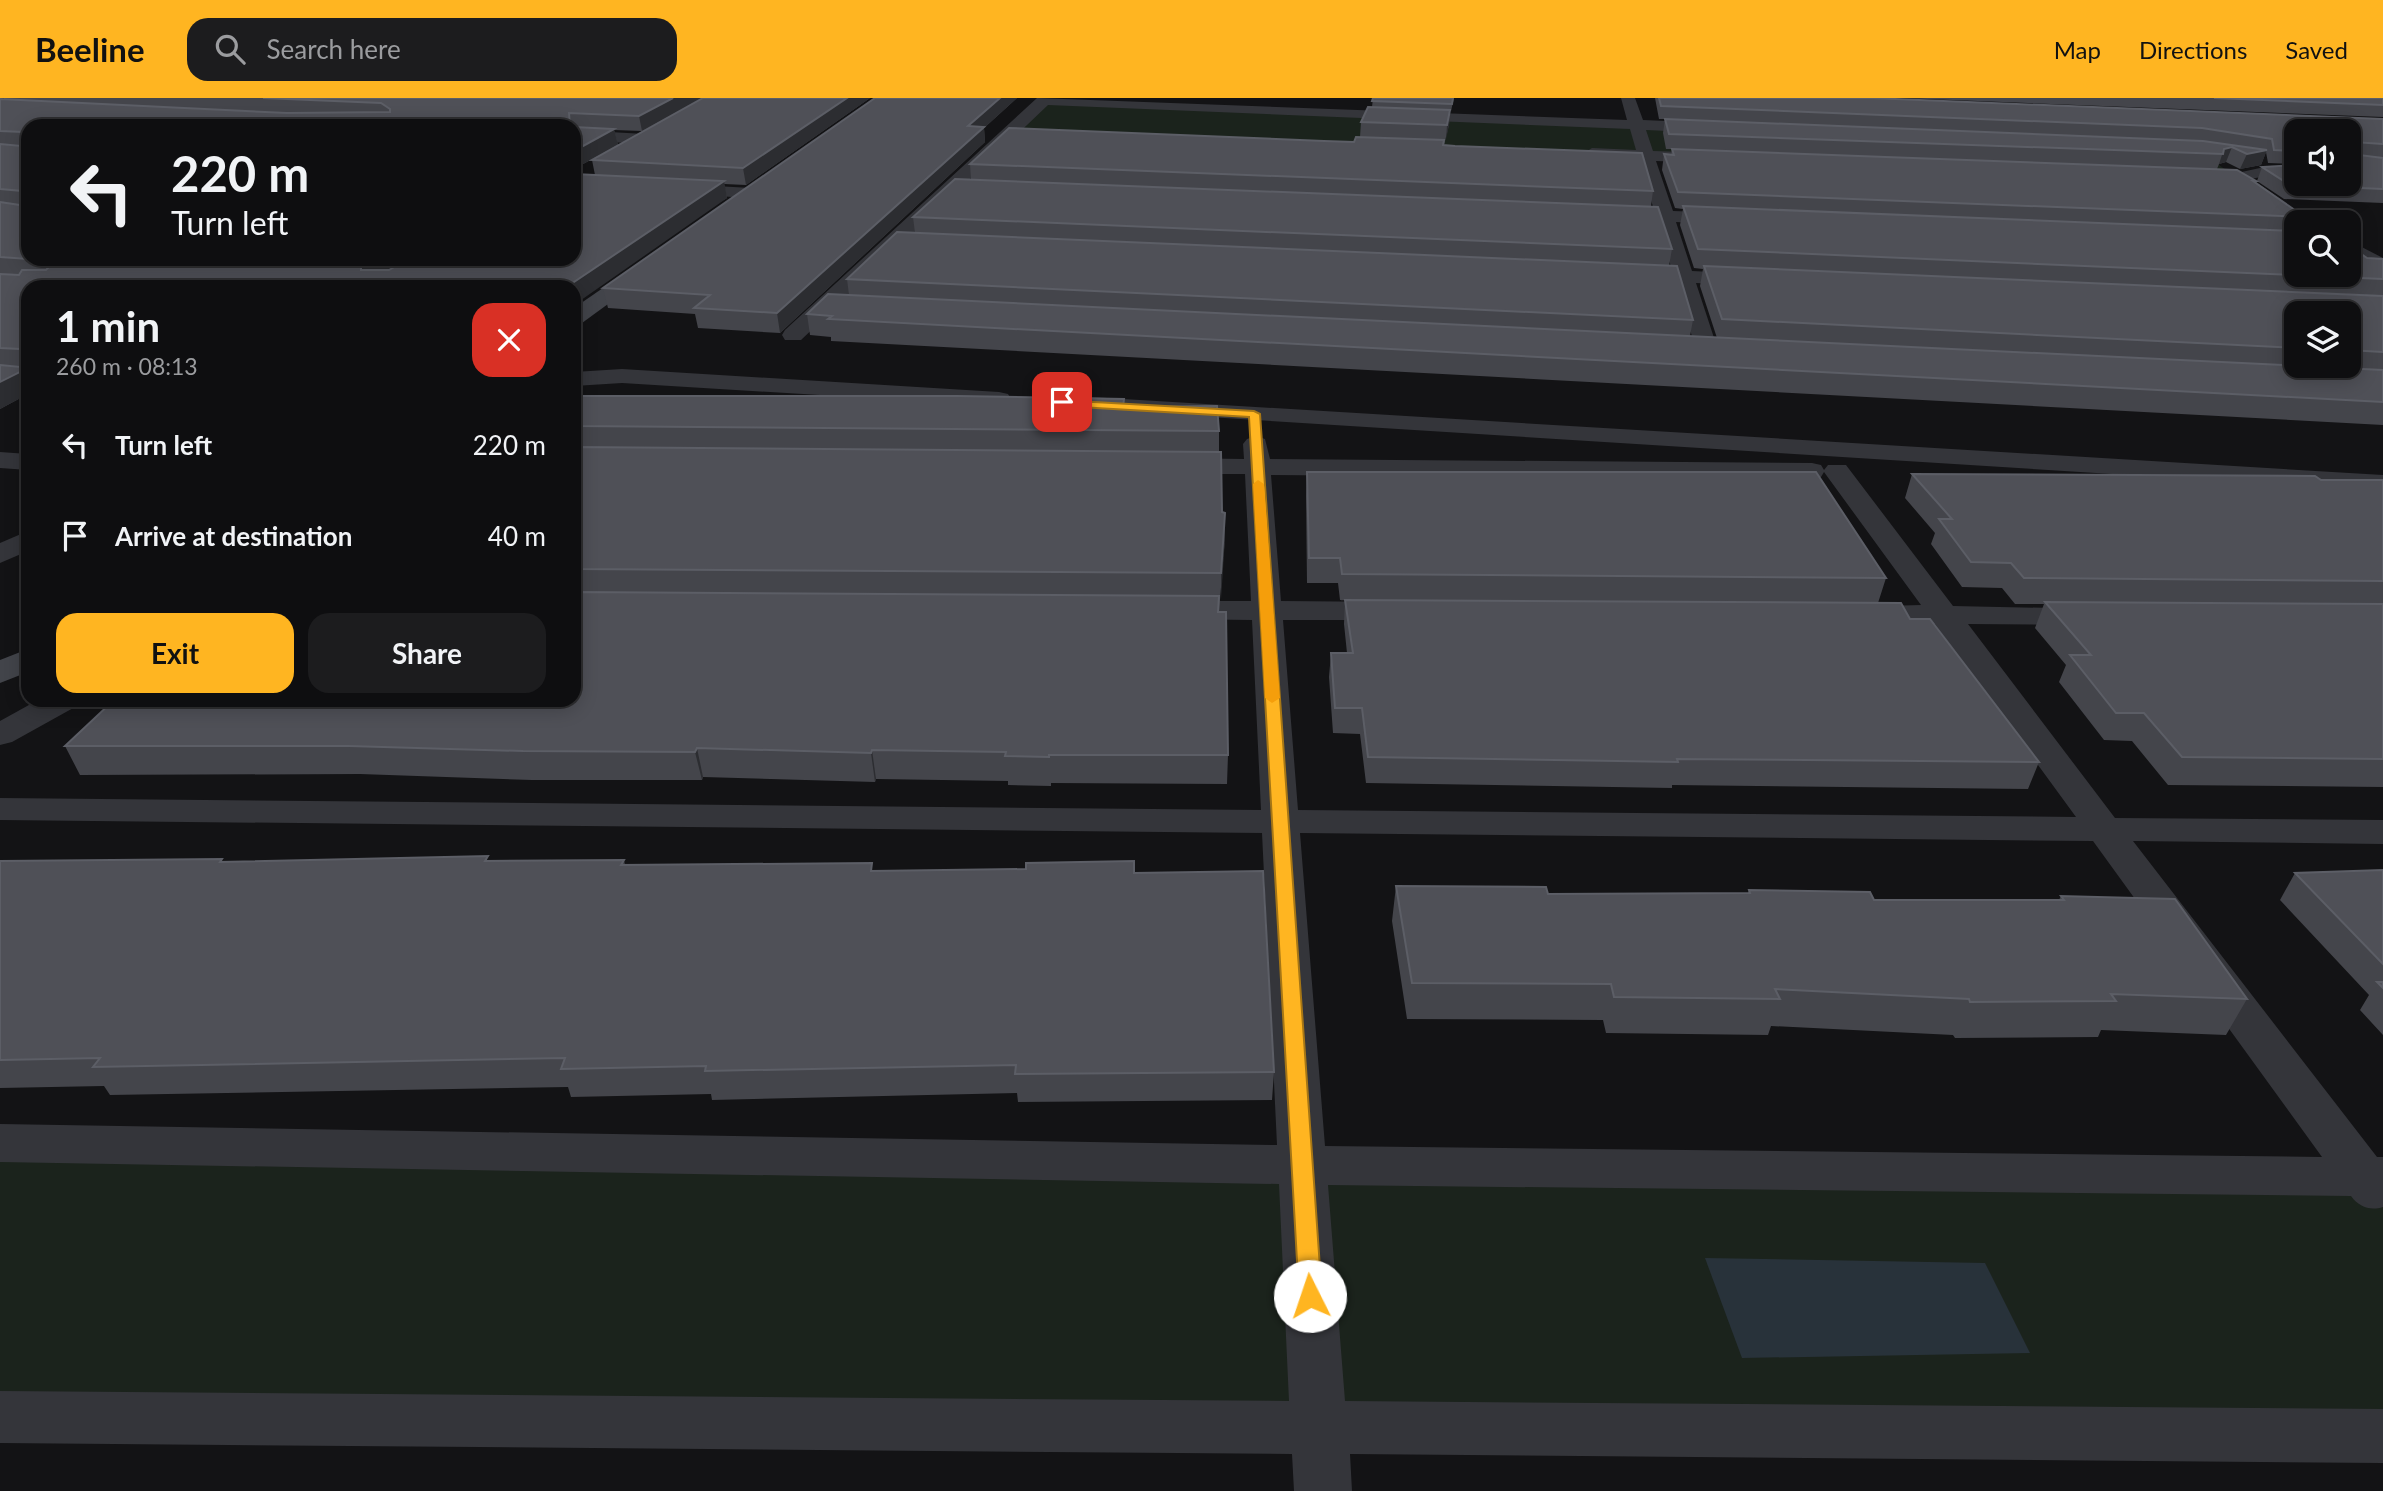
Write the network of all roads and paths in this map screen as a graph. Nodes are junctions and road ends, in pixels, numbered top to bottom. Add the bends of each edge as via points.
1 (1628, 98) edge
2 (1045, 99) edge
3 (1637, 125) junction
4 (1732, 129) edge
5 (1010, 131) junction
6 (1038, 132) edge
7 (581, 135) edge
8 (622, 152) edge
9 (1577, 153) edge
10 (1646, 156) junction
11 (1728, 159) edge
12 (2251, 159) edge
13 (2284, 160) edge
14 (2217, 163) edge
15 (598, 165) edge
16 (2284, 172) edge
17 (581, 176) edge
18 (2182, 176) edge
19 (2237, 178) junction
20 (581, 181) edge
21 (951, 187) junction
22 (978, 188) edge
23 (756, 189) joint
24 (2259, 195) edge
25 (729, 208) edge
26 (1597, 213) edge
27 (1665, 216) junction
28 (1747, 219) edge
29 (893, 241) junction
30 (921, 242) edge
31 (2361, 253) edge
32 (662, 255) edge
33 (2383, 266) edge
34 (1615, 274) edge
35 (1684, 277) junction
36 (1768, 281) edge
37 (824, 305) junction
38 (852, 307) edge
39 (581, 313) edge
40 (793, 335) dead end
41 (1679, 349) edge
42 (1707, 350) junction
43 (1735, 351) edge
44 (581, 379) edge
45 (1021, 400) edge
46 (1048, 402) edge
47 (1254, 414) junction
48 (0, 460) edge
49 (1831, 460) junction
50 (21, 462) edge
51 (1146, 466) edge
52 (1257, 467) junction
53 (2383, 483) edge
54 (0, 528) edge
55 (21, 530) edge
56 (21, 544) edge
57 (0, 554) edge
58 (1142, 610) edge
59 (1267, 611) junction
60 (1419, 611) edge
61 (1834, 614) edge
62 (1944, 615) junction
63 (2122, 616) edge
64 (21, 662) edge
65 (0, 673) edge
66 (50, 707) edge
67 (0, 735) edge
68 (0, 809) edge
69 (1280, 820) junction
70 (2104, 829) junction
71 (2383, 832) edge
72 (0, 1143) edge
73 (1302, 1165) junction
74 (2377, 1185) edge
75 (0, 1417) edge
76 (1319, 1427) junction
77 (2383, 1436) edge
78 (1323, 1491) edge

1 - 3 street
2 - 3 street
2 - 5 street
3 - 4 street
3 - 10 street
5 - 6 street
5 - 21 street
7 - 8 street via 651,136
9 - 10 street
10 - 11 street
10 - 27 street
12 - 13 street
14 - 19 street
15 - 17 street
16 - 19 street
18 - 19 street
19 - 24 street
20 - 23 street
21 - 22 street
21 - 29 street
23 - 25 street
26 - 27 street
27 - 28 street
27 - 35 street
29 - 30 street
29 - 37 street
31 - 33 street
32 - 39 street
34 - 35 street
35 - 36 street
35 - 42 street
37 - 38 street
37 - 40 street
41 - 42 street
42 - 43 street
44 - 45 street via 622,376
46 - 47 street
47 - 49 street
47 - 52 street
48 - 50 street
49 - 52 street
49 - 53 street
49 - 62 street
51 - 52 street
52 - 59 street
54 - 55 street
56 - 57 street
58 - 59 street
59 - 60 street
59 - 69 street
61 - 62 street
62 - 63 street
62 - 70 street
64 - 65 street
66 - 67 street
68 - 69 street
69 - 70 street
69 - 73 street
70 - 71 street
70 - 74 street via 2183,939
72 - 73 street
73 - 74 street
73 - 76 street
75 - 76 street
76 - 77 street
76 - 78 street

